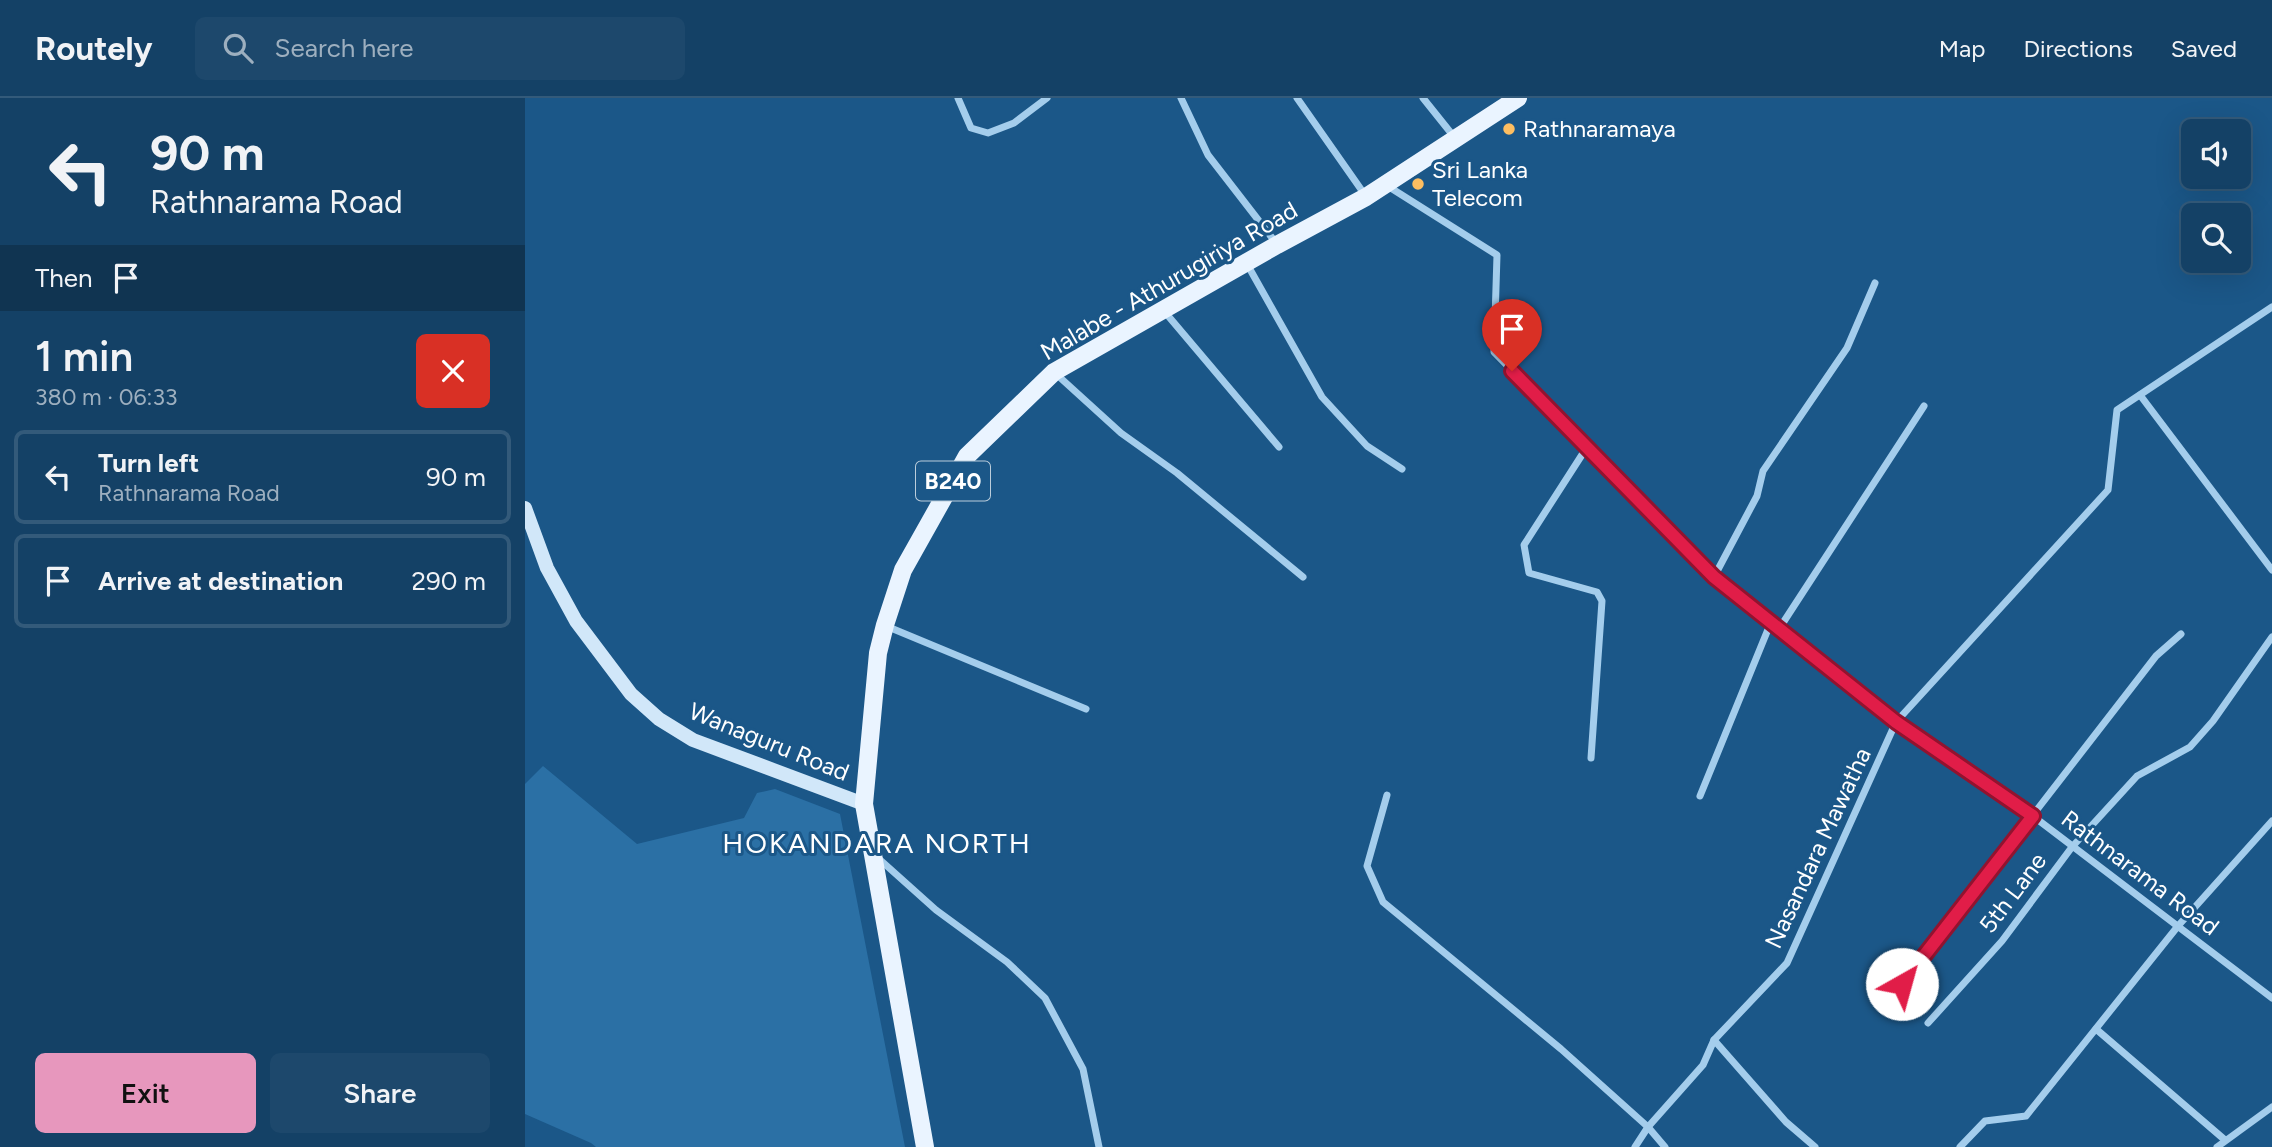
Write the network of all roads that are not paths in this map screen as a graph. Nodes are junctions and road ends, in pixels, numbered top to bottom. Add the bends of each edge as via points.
1 (958, 98) edge
2 (1047, 98) edge
3 (1181, 98) edge
4 (1297, 98) edge
5 (1423, 98) edge
6 (1518, 98) edge
7 (1455, 139) junction
8 (1385, 185) junction
9 (1366, 197) junction
10 (1277, 245) junction
11 (1247, 264) junction
12 (1875, 283) dead end
13 (2272, 307) edge
14 (1163, 310) junction
15 (1054, 372) junction
16 (2140, 395) junction
17 (1924, 405) dead end
18 (1279, 447) dead end
19 (1587, 447) junction
20 (1402, 469) dead end
21 (525, 508) edge
22 (2272, 570) edge
23 (1303, 577) dead end
24 (1714, 577) junction
25 (1771, 622) junction
26 (885, 625) junction
27 (1779, 629) junction
28 (2181, 634) dead end
29 (2272, 637) edge
30 (1086, 709) dead end
31 (1896, 722) junction
32 (1591, 758) dead end
33 (1387, 794) dead end
34 (1700, 796) dead end
35 (865, 804) junction
36 (2033, 816) junction
37 (2272, 821) edge
38 (2072, 847) junction
39 (875, 856) junction
40 (2178, 926) junction
41 (1902, 984) dead end
42 (2271, 996) edge
43 (1928, 1023) dead end
44 (2096, 1030) junction
45 (1714, 1040) junction
46 (2272, 1107) edge
47 (1648, 1128) junction
48 (2225, 1140) junction
49 (925, 1147) edge
50 (1099, 1147) edge
51 (1635, 1147) edge
52 (1665, 1147) edge
53 (1815, 1147) edge
54 (1960, 1147) edge
55 (2217, 1147) edge

1 - 2 street via 971,128 988,133 1014,123
3 - 10 street via 1208,155
4 - 9 street
5 - 7 street
6 - 7 main road, Malabe - Athurugiriya Road / B240
7 - 8 main road, Malabe - Athurugiriya Road / B240
8 - 9 main road, Malabe - Athurugiriya Road / B240
8 - 19 street, Rathnarama Road via 1497,255 1494,352
9 - 10 main road, Malabe - Athurugiriya Road / B240
10 - 11 main road, Malabe - Athurugiriya Road / B240
11 - 14 main road, Malabe - Athurugiriya Road / B240
11 - 20 street via 1322,397 1367,446
12 - 24 street via 1847,348 1763,471 1757,496
13 - 16 street
14 - 15 main road, Malabe - Athurugiriya Road / B240
14 - 18 street
15 - 23 street via 1121,433 1178,473
15 - 26 main road, Malabe - Athurugiriya Road / B240 via 967,456 903,570
16 - 22 street
16 - 31 street, Nasandara Mawatha via 2117,410 2108,490
17 - 27 street
19 - 24 street, Rathnarama Road
19 - 32 street via 1524,545 1529,573 1597,592 1602,601
21 - 35 street, Wanaguru Road via 547,568 576,621 631,694 659,719 693,740
24 - 25 street, Rathnarama Road
25 - 27 street, Rathnarama Road
25 - 34 street
26 - 30 street
26 - 35 main road, Malabe - Athurugiriya Road / B240 via 878,653
27 - 31 street, Rathnarama Road
28 - 36 street via 2156,656
29 - 38 street, 5th Lane via 2190,747 2137,776
31 - 36 street, Rathnarama Road
31 - 45 street, Nasandara Mawatha via 1787,963
33 - 47 street via 1367,866 1383,902 1561,1049
35 - 39 main road, Malabe - Athurugiriya Road / B240
36 - 38 street, Rathnarama Road
36 - 41 street
37 - 40 street
38 - 40 street, Rathnarama Road
38 - 43 street, 5th Lane via 2002,941
39 - 49 main road, Malabe - Athurugiriya Road / B240
39 - 50 street via 936,910 1007,962 1045,999 1083,1069
40 - 42 street, Rathnarama Road
40 - 44 street
44 - 48 street
44 - 54 street via 2026,1116 1985,1121
45 - 47 street, Nasandara Mawatha via 1703,1065
45 - 53 street via 1786,1122
46 - 48 street
47 - 51 street, Nasandara Mawatha
47 - 52 street
48 - 55 street

